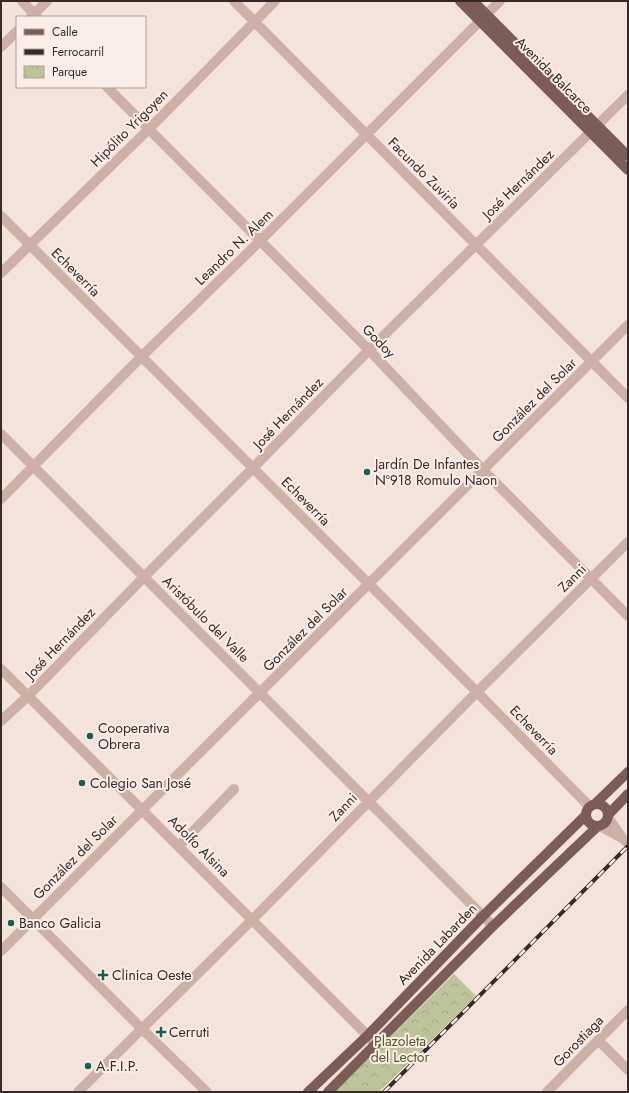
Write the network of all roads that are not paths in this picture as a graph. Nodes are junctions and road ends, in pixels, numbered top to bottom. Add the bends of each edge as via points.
1 (22, 1) edge
2 (47, 1) edge
3 (234, 1) edge
4 (275, 1) edge
5 (460, 1) edge
6 (473, 1) edge
7 (500, 1) edge
8 (34, 16) edge
9 (483, 18) junction
10 (255, 21) junction
11 (16, 32) edge
12 (1, 47) edge
13 (108, 88) edge
14 (628, 95) edge
15 (149, 129) junction
16 (594, 129) junction
17 (366, 134) junction
18 (628, 156) edge
19 (628, 170) edge
20 (1, 216) edge
21 (260, 241) junction
22 (30, 245) junction
23 (476, 245) junction
24 (1, 273) edge
25 (628, 326) edge
26 (369, 350) junction
27 (142, 357) junction
28 (592, 362) junction
29 (628, 398) edge
30 (1, 434) edge
31 (33, 466) junction
32 (253, 468) junction
33 (482, 470) junction
34 (1, 499) edge
35 (628, 542) edge
36 (144, 576) junction
37 (591, 579) junction
38 (369, 584) junction
39 (628, 616) edge
40 (1, 669) edge
41 (477, 692) junction
42 (260, 693) junction
43 (28, 696) junction
44 (1, 721) edge
45 (628, 772) edge
46 (234, 789) dead end
47 (628, 794) edge
48 (368, 802) junction
49 (590, 808) junction
50 (143, 810) junction
51 (608, 816) junction
52 (599, 826) junction
53 (626, 841) edge
54 (179, 846) junction
55 (1, 887) edge
56 (483, 916) junction
57 (33, 919) junction
58 (252, 920) junction
59 (493, 926) junction
60 (1, 951) edge
61 (628, 1010) edge
62 (141, 1028) junction
63 (368, 1035) junction
64 (598, 1040) junction
65 (376, 1044) junction
66 (628, 1070) edge
67 (78, 1092) edge
68 (207, 1092) edge
69 (308, 1092) edge
70 (328, 1092) edge
71 (547, 1092) edge

1 - 8 street
2 - 8 street
3 - 10 street, Facundo Zuviría
4 - 10 street, Hipólito Yrigoyen
5 - 9 main road, Avenida Balcarce
6 - 9 main road, Avenida Balcarce
7 - 9 street, Leandro N. Alem
9 - 16 main road, Avenida Balcarce
9 - 17 street, Leandro N. Alem
10 - 15 street, Hipólito Yrigoyen
10 - 17 street, Facundo Zuviría
11 - 12 street
13 - 15 street, Godoy
14 - 16 street, José Hernández
15 - 21 street, Godoy
15 - 22 street, Hipólito Yrigoyen
16 - 18 main road, Avenida Balcarce
16 - 19 main road, Avenida Balcarce
16 - 23 street, José Hernández
17 - 21 street, Leandro N. Alem
17 - 23 street, Facundo Zuviría
20 - 22 street, Echeverría
21 - 26 street, Godoy
21 - 27 street, Leandro N. Alem
22 - 24 street, Hipólito Yrigoyen
22 - 27 street, Echeverría
23 - 26 street, José Hernández
23 - 28 street, Facundo Zuviría
25 - 28 street, González del Solar
26 - 32 street, José Hernández
26 - 33 street, Godoy
27 - 31 street, Leandro N. Alem
27 - 32 street, Echeverría
28 - 29 street, Facundo Zuviría
28 - 33 street, González del Solar
30 - 31 street, Aristóbulo del Valle
31 - 34 street, Leandro N. Alem
31 - 36 street, Aristóbulo del Valle
32 - 36 street, José Hernández
32 - 38 street, Echeverría
33 - 37 street, Godoy
33 - 38 street, González del Solar
35 - 37 street, Zanni
36 - 42 street, Aristóbulo del Valle
36 - 43 street, José Hernández
37 - 39 street, Godoy
37 - 41 street, Zanni
38 - 41 street, Echeverría
38 - 42 street, González del Solar
40 - 43 street, Adolfo Alsina
41 - 48 street, Zanni
41 - 49 street, Echeverría
42 - 48 street, Aristóbulo del Valle
42 - 50 street, González del Solar
43 - 44 street, José Hernández
43 - 50 street, Adolfo Alsina
45 - 49 main road, Avenida Labarden
46 - 54 street
47 - 51 main road
48 - 56 street, Aristóbulo del Valle
48 - 58 street, Zanni
49 - 51 main road via 601,804 608,810
49 - 52 main road via 587,820 594,826
49 - 56 main road, Avenida Labarden
50 - 54 street, Adolfo Alsina
50 - 57 street, González del Solar
51 - 52 main road
51 - 53 street
52 - 53 street
52 - 59 main road, Avenida Labarden
54 - 58 street, Adolfo Alsina
55 - 57 street
56 - 59 street, Aristóbulo del Valle
56 - 63 main road, Avenida Labarden
57 - 60 street, González del Solar
57 - 62 street
58 - 62 street, Zanni
58 - 63 street, Adolfo Alsina
59 - 65 main road, Avenida Labarden
61 - 64 street, Gorostiaga
62 - 67 street, Zanni
62 - 68 street
63 - 65 street, Adolfo Alsina
63 - 69 main road, Avenida Labarden
64 - 66 street
64 - 71 street, Gorostiaga
65 - 70 main road, Avenida Labarden

